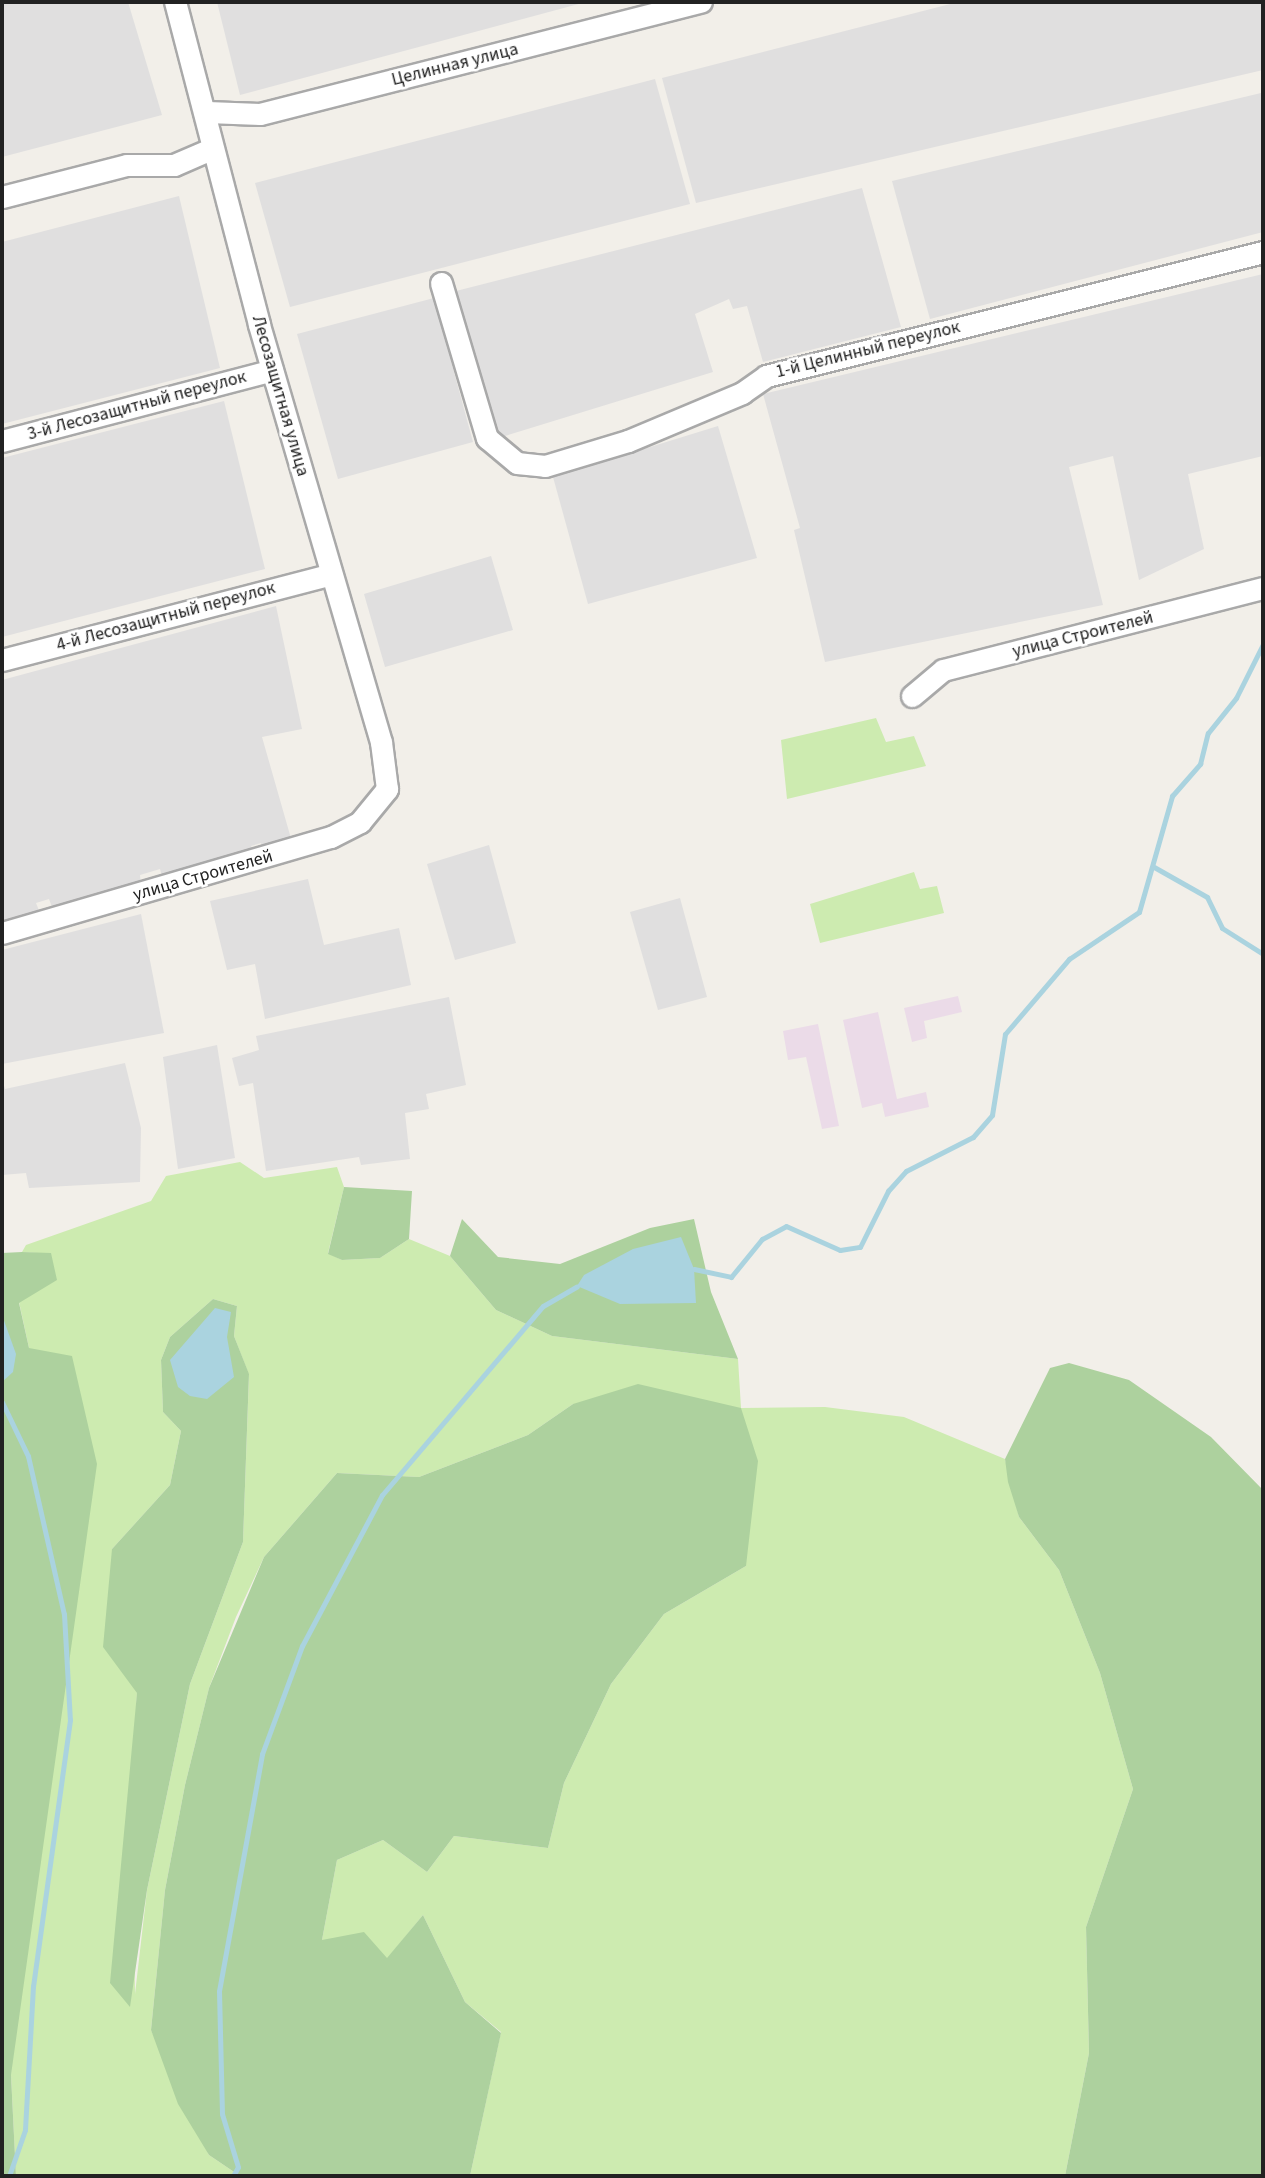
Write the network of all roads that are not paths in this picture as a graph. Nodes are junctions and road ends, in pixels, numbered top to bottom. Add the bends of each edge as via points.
1 (175, 2) edge
2 (701, 2) edge
3 (207, 111) junction
4 (211, 149) junction
5 (2, 197) edge
6 (1263, 252) edge
7 (441, 283) dead end
8 (272, 370) junction
9 (2, 441) edge
10 (331, 574) junction
11 (1263, 588) edge
12 (2, 660) edge
13 (912, 696) dead end
14 (387, 789) joint
15 (2, 933) edge

1 - 3 street, Лесозащитная улица
2 - 3 street, Целинная улица via 260,114
3 - 4 street, Лесозащитная улица
4 - 5 street via 174,165 127,165
4 - 8 street, Лесозащитная улица
6 - 7 street, 1-й Целинный переулок via 766,376 742,394 628,441 545,466 517,463 486,438
8 - 9 street, 3-й Лесозащитный переулок
8 - 10 street, Лесозащитная улица
10 - 12 street, 4-й Лесозащитный переулок
10 - 14 street, Лесозащитная улица via 381,742
11 - 13 street, улица Строителей via 943,670
14 - 15 street, улица Строителей via 360,822 331,837

